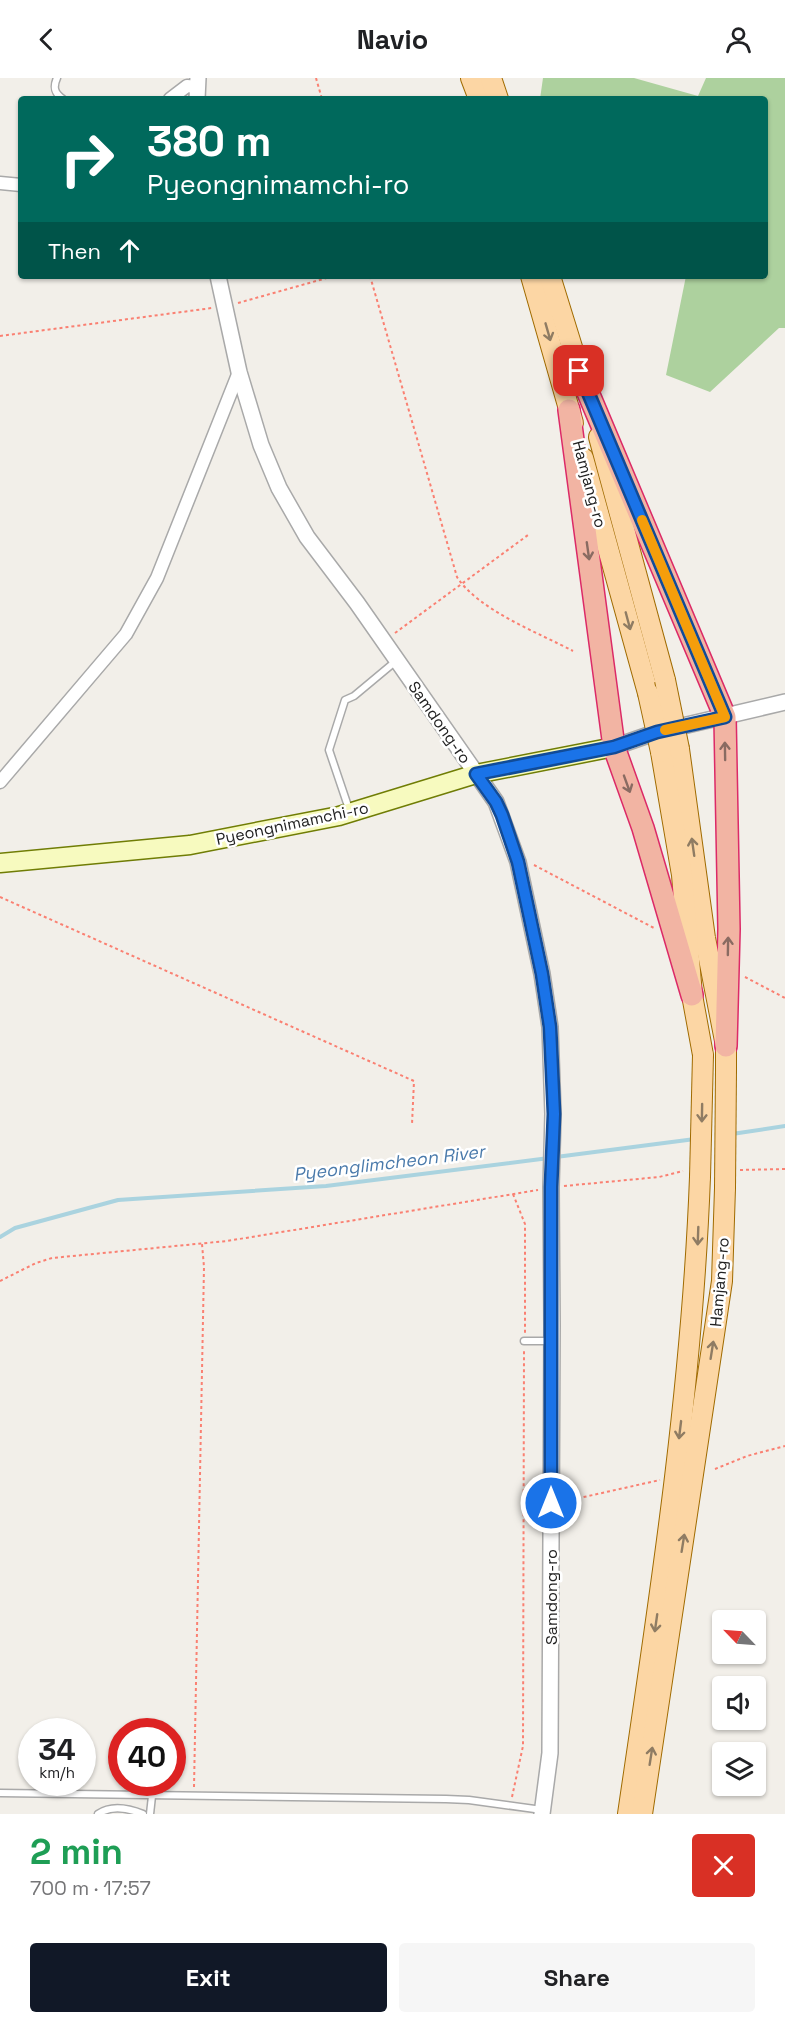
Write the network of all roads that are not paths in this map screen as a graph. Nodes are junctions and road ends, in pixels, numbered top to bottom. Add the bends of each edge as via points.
1 (57, 78) edge
2 (471, 78) edge
3 (491, 78) edge
4 (197, 88) edge
5 (60, 96) edge
6 (174, 96) edge
7 (478, 96) edge
8 (497, 96) edge
9 (0, 183) edge
10 (18, 185) edge
11 (219, 279) edge
12 (532, 279) edge
13 (551, 279) edge
14 (579, 371) junction
15 (239, 372) junction
16 (569, 410) junction
17 (397, 661) junction
18 (785, 702) edge
19 (725, 717) junction
20 (614, 747) junction
21 (670, 750) junction
22 (476, 774) junction
23 (0, 782) edge
24 (350, 812) junction
25 (2, 862) edge
26 (692, 995) junction
27 (726, 1046) junction
28 (524, 1341) road end
29 (552, 1341) junction
30 (0, 1793) edge
31 (108, 1795) edge
32 (152, 1796) joint
33 (543, 1812) edge
34 (98, 1814) edge
35 (143, 1814) edge
36 (150, 1814) edge
37 (628, 1814) edge
38 (642, 1814) edge

1 - 5 lane via 55,91
2 - 7 main road
3 - 8 main road
4 - 6 street via 188,86
9 - 10 street
11 - 15 street, Samdong-ro
12 -> 16 main road, Hamjang-ro
13 - 14 main road, Hamjang-ro
14 - 19 highway
14 - 21 main road, Hamjang-ro, bridge via 665,680
15 - 17 street, Samdong-ro via 279,488 307,537
15 - 23 street via 158,578 126,634
16 -> 20 highway
16 -> 21 main road, Hamjang-ro, bridge via 648,693
17 - 22 street, Samdong-ro
17 - 24 lane via 345,700 329,750
18 - 19 street
19 - 20 street via 657,732
27 -> 19 highway via 729,929
20 - 22 main road, Pyeongnimamchi-ro
20 -> 26 highway via 643,828
21 - 26 main road, Hamjang-ro
27 -> 21 main road, Hamjang-ro
22 - 24 main road, Pyeongnimamchi-ro
22 - 29 street, Samdong-ro via 496,802 518,862 550,1027 554,1114
24 - 25 main road, Pyeongnimamchi-ro via 190,844
26 -> 37 main road, Hamjang-ro, bridge via 703,1054 695,1174 697,1269 659,1602
38 -> 27 main road, Hamjang-ro, bridge via 722,1281
28 - 29 lane
29 - 33 street, Samdong-ro via 550,1753
30 - 31 lane
32 - 33 lane via 446,1799
32 - 36 lane
34 - 35 lane via 112,1808

